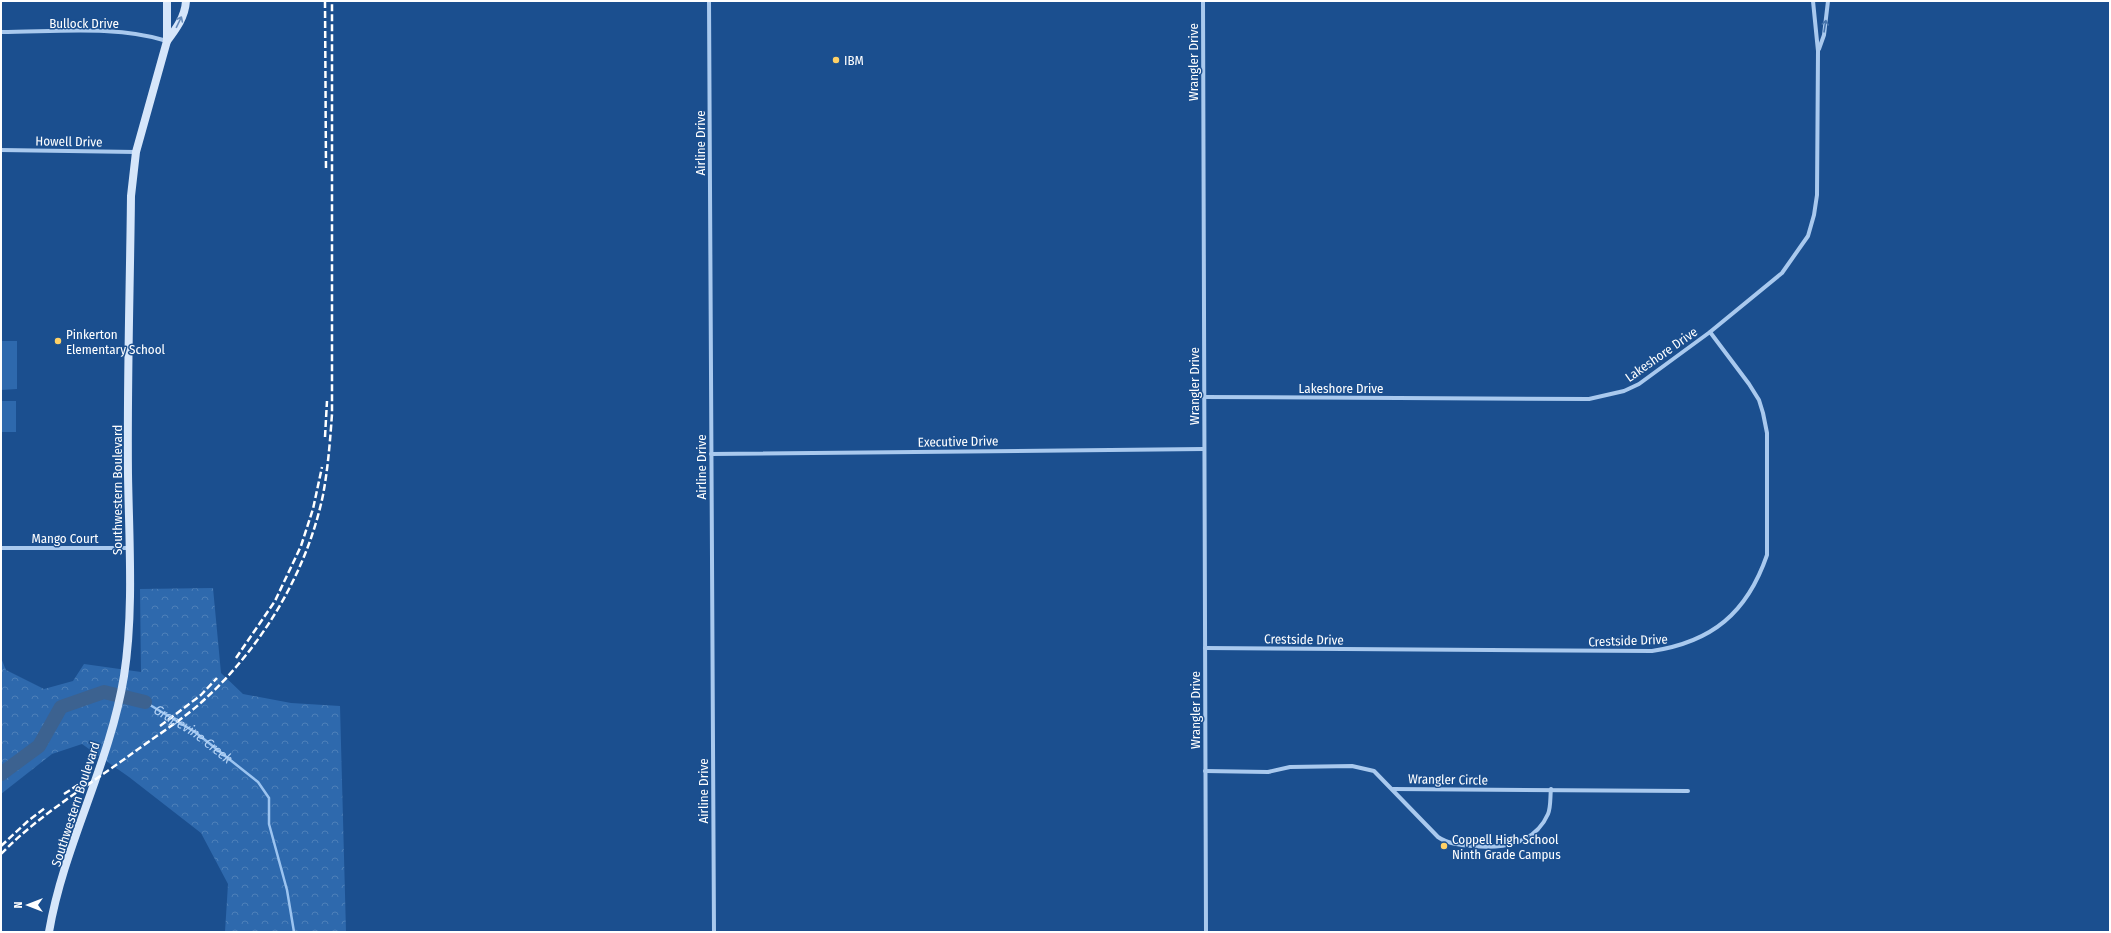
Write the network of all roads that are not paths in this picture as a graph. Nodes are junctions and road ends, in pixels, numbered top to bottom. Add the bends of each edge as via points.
1 (167, 1) edge
2 (186, 1) edge
3 (709, 1) edge
4 (1203, 1) edge
5 (1813, 1) edge
6 (1828, 1) edge
7 (1, 32) edge
8 (167, 41) junction
9 (1818, 51) junction
10 (1, 150) edge
11 (136, 152) junction
12 (1710, 332) junction
13 (1204, 398) junction
14 (1204, 449) junction
15 (711, 454) junction
16 (1, 548) edge
17 (129, 548) junction
18 (1205, 648) junction
19 (1205, 771) junction
20 (1393, 789) junction
21 (1551, 789) junction
22 (1688, 791) dead end
23 (49, 932) edge
24 (714, 932) edge
25 (1206, 932) edge

1 - 8 street, Southwestern Boulevard
8 -> 2 street, Southwestern Boulevard via 177,28
3 - 15 street, Airline Drive
4 - 13 street, Wrangler Drive
5 - 9 street, Lakeshore Drive
9 -> 6 street, Lakeshore Drive via 1824,35
7 - 8 street, Bullock Drive via 116,32
8 - 11 street, Southwestern Boulevard
9 - 12 street, Lakeshore Drive via 1817,195 1808,236 1782,273
10 - 11 street, Howell Drive
11 - 17 street, Southwestern Boulevard via 131,196
12 - 13 street, Lakeshore Drive via 1639,384 1604,397 1589,399
12 - 18 street, Crestside Drive via 1759,400 1767,433 1767,555 1750,593 1716,629 1676,647 1652,651
13 - 14 street, Wrangler Drive
14 - 15 street, Executive Drive
14 - 18 street, Wrangler Drive
15 - 24 street, Airline Drive
16 - 17 street, Mango Court
17 - 23 street, Southwestern Boulevard via 127,650 114,725 52,912
18 - 19 street, Wrangler Drive
19 - 20 street via 1268,772 1290,767 1352,766 1374,771
19 - 25 street, Wrangler Drive
20 - 21 street, Wrangler Circle
20 - 21 street, Wrangler Circle via 1445,842 1481,847 1510,846 1527,838 1541,826 1548,813
21 - 22 street, Wrangler Circle

